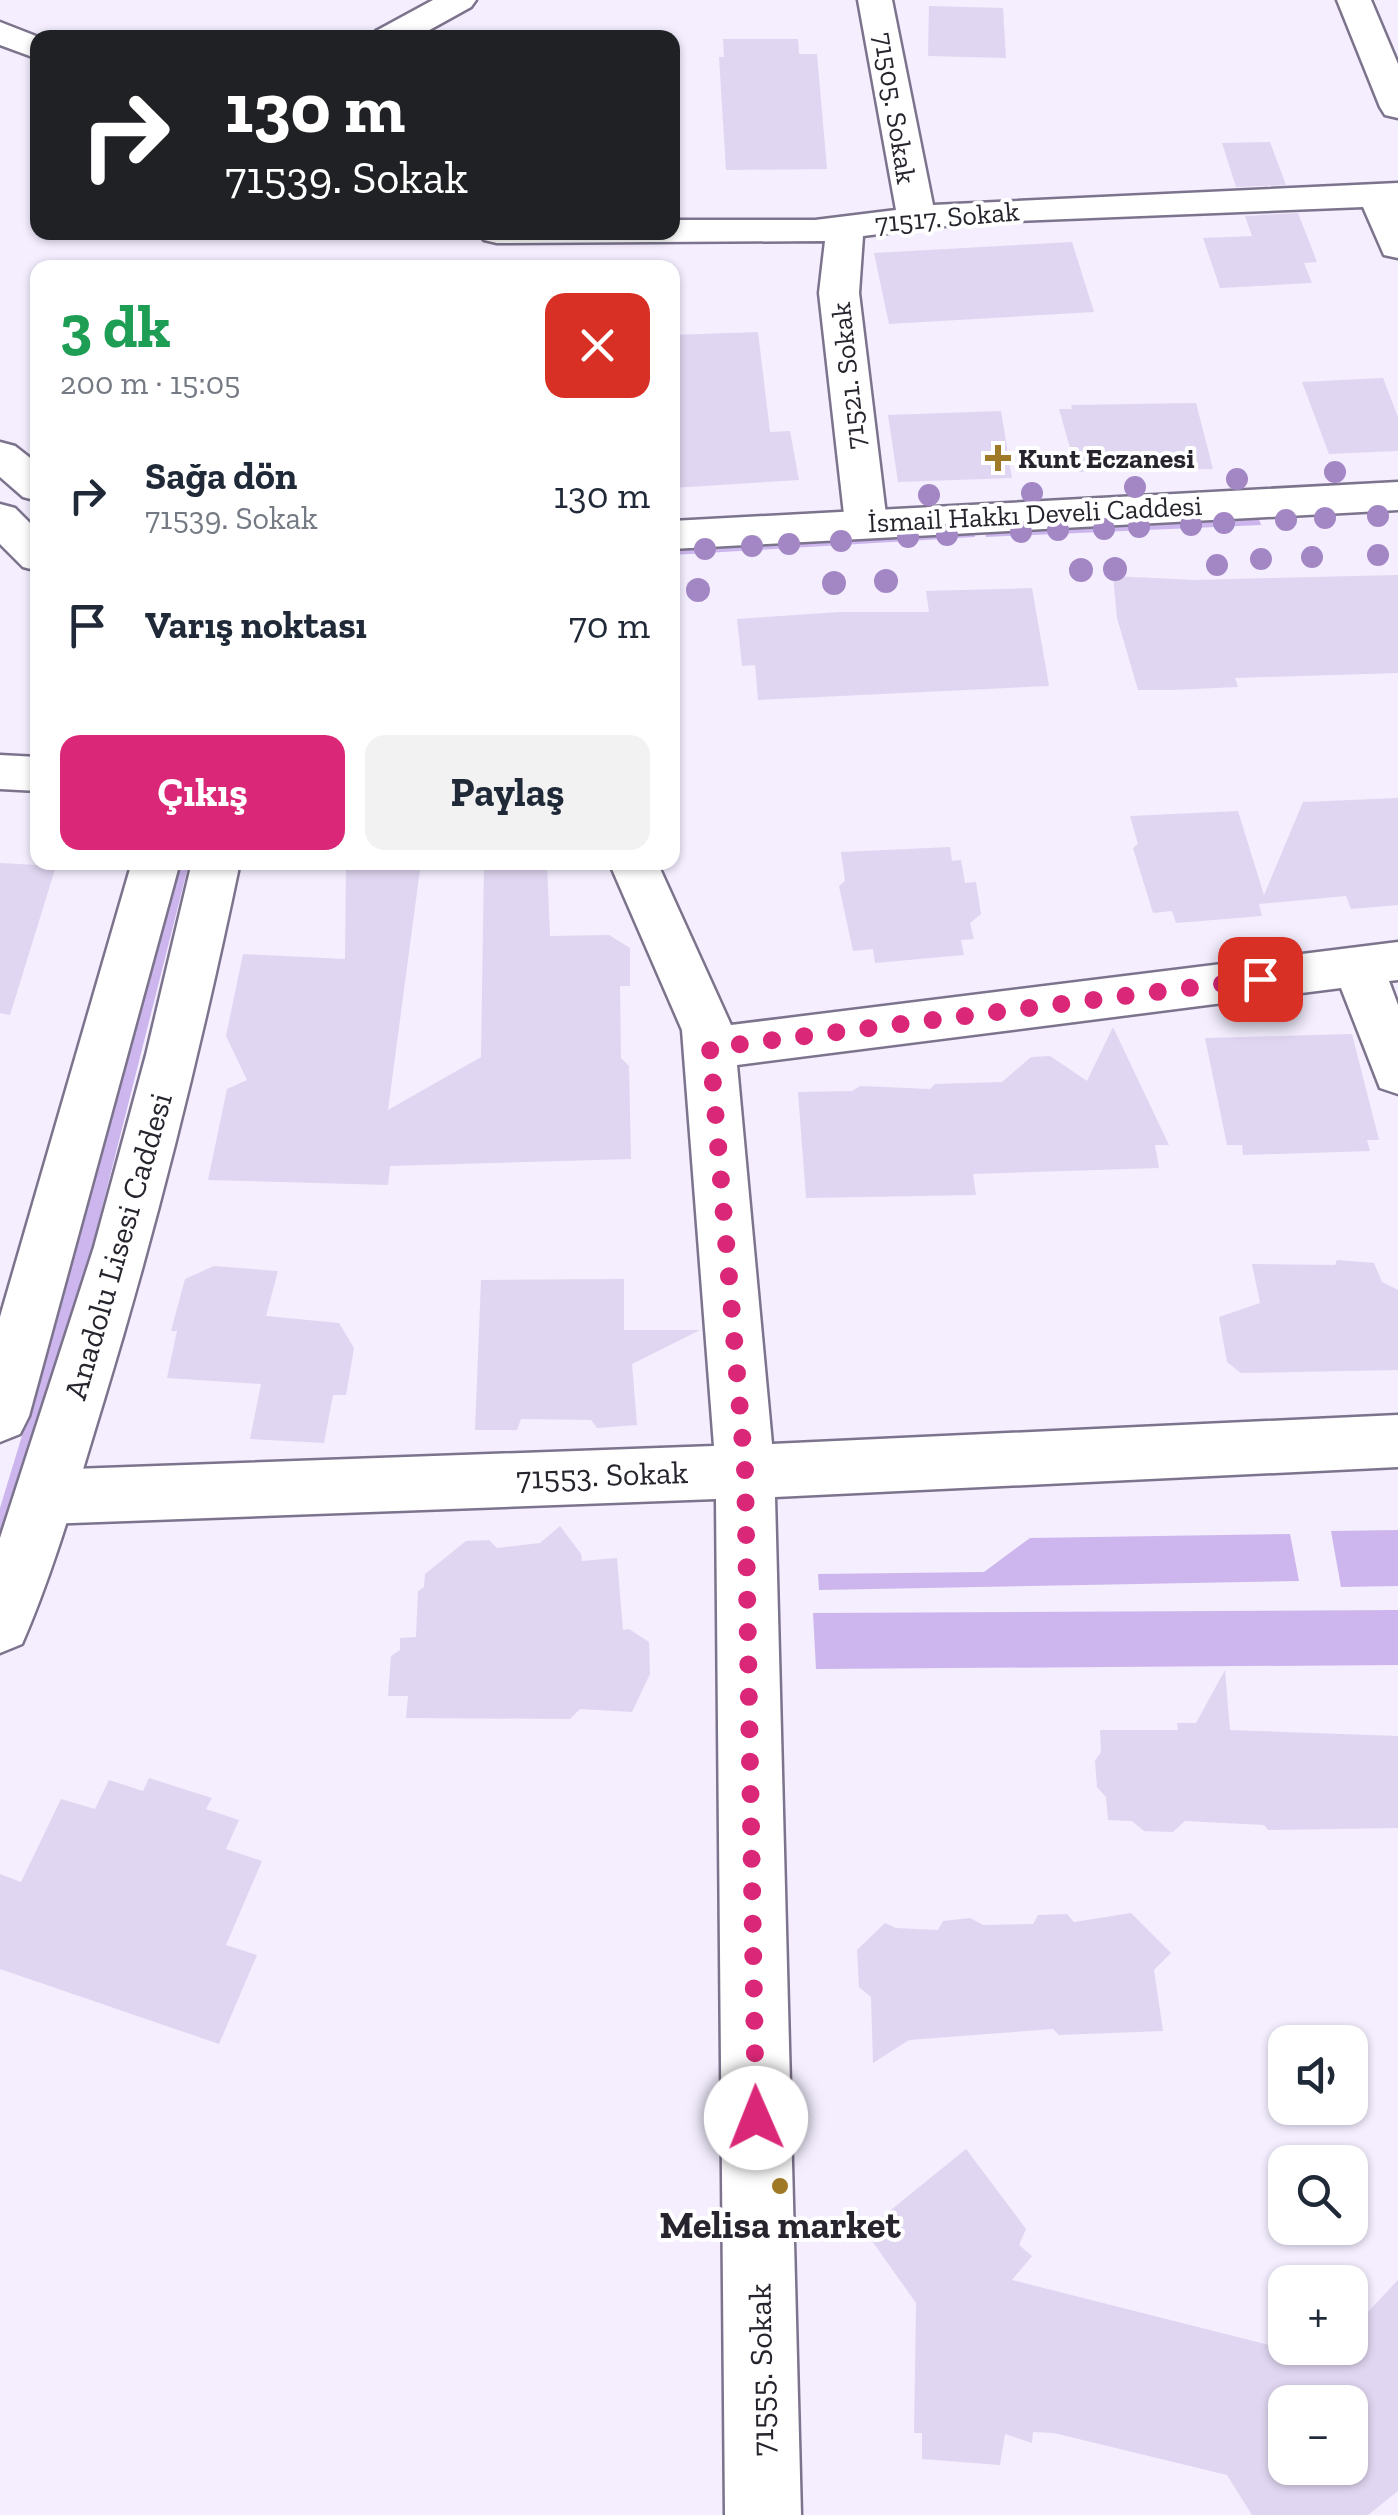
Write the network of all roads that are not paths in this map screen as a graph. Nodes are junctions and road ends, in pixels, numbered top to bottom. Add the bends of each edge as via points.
1 (459, 0) edge
2 (876, 0) edge
3 (1354, 0) edge
4 (6, 22) edge
5 (403, 30) edge
6 (30, 42) edge
7 (1398, 107) edge
8 (1387, 195) edge
9 (916, 216) junction
10 (845, 228) junction
11 (680, 230) edge
12 (1398, 247) edge
13 (0, 455) edge
14 (30, 480) edge
15 (1398, 496) edge
16 (0, 518) edge
17 (866, 523) junction
18 (1398, 531) edge
19 (680, 535) edge
20 (30, 548) edge
21 (680, 570) edge
22 (0, 772) edge
23 (30, 774) edge
24 (154, 870) edge
25 (214, 870) edge
26 (637, 870) edge
27 (1378, 964) edge
28 (710, 1048) junction
29 (1398, 1073) edge
30 (0, 1416) edge
31 (1398, 1441) edge
32 (745, 1470) junction
33 (46, 1497) junction
34 (0, 1624) edge
35 (763, 2515) edge

1 - 5 street
2 - 9 street, 71505. Sokak
3 - 7 street
4 - 6 street
8 - 9 street, 71517. Sokak
8 - 12 street
9 - 10 street, 71517. Sokak
10 - 11 street, 71517. Sokak
10 - 17 street, 71521. Sokak via 839,293
13 - 14 street
15 - 17 street, İsmail Hakkı Develi Caddesi
16 - 20 street
17 - 19 street, İsmail Hakkı Develi Caddesi
18 - 21 street, İsmail Hakkı Develi Caddesi
22 - 23 street
24 - 30 street, Anadolu Lisesi Caddesi
25 - 33 street, Anadolu Lisesi Caddesi via 138,1190
26 - 28 street, 71555. Sokak via 708,1030
27 - 28 street
27 - 29 street
28 - 32 street, 71555. Sokak
31 - 32 street, 71553. Sokak
32 - 33 street, 71553. Sokak
32 - 35 street, 71555. Sokak
33 - 34 street, Anadolu Lisesi Caddesi

